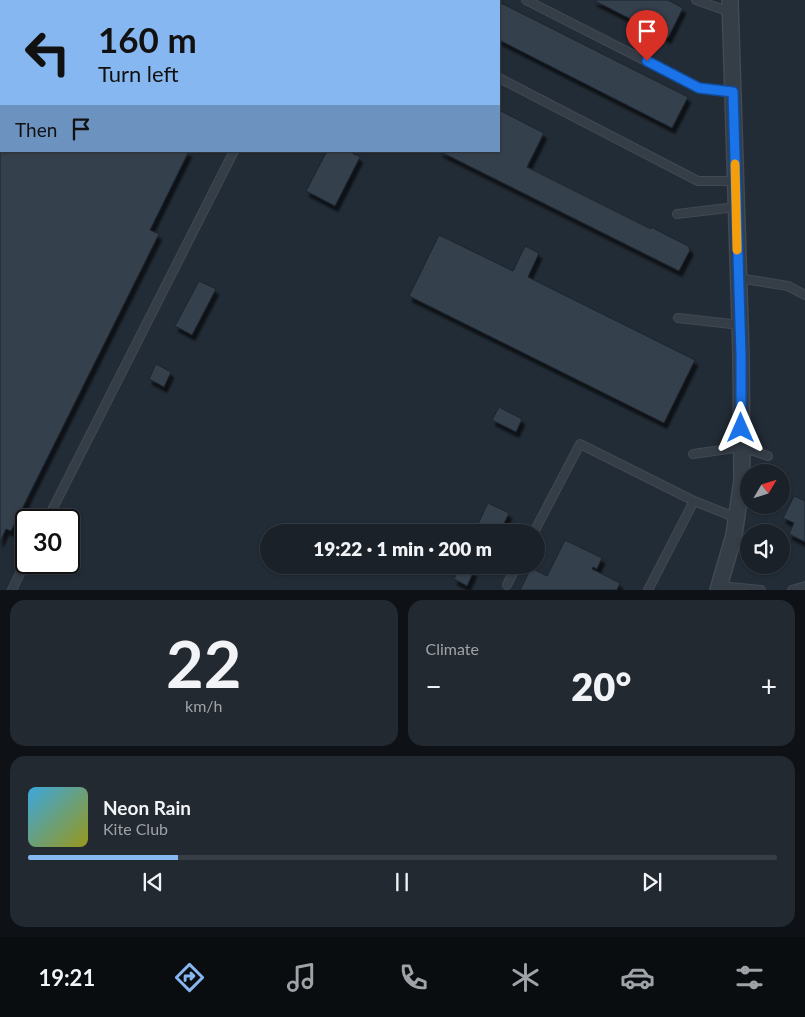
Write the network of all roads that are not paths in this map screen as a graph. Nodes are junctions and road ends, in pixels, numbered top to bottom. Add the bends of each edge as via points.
1 (526, 0) edge
2 (696, 0) edge
3 (730, 6) edge
4 (500, 79) edge
5 (733, 92) junction
6 (233, 152) edge
7 (736, 181) junction
8 (736, 207) junction
9 (677, 214) dead end
10 (738, 278) junction
11 (805, 295) edge
12 (678, 318) dead end
13 (740, 325) junction
14 (742, 447) junction
15 (693, 454) dead end
16 (768, 456) dead end
17 (694, 501) junction
18 (53, 509) edge
19 (737, 518) junction
20 (538, 524) edge
21 (20, 574) edge
22 (512, 574) edge
23 (507, 585) dead end
24 (805, 586) edge
25 (719, 588) edge
26 (12, 590) edge
27 (648, 590) edge
28 (761, 590) edge
29 (792, 590) edge

1 - 5 lane via 699,88
2 - 3 lane
3 - 5 street
4 - 7 lane via 698,181
5 - 7 street
6 - 18 lane
7 - 8 street
8 - 9 lane
8 - 10 street
10 - 11 lane via 788,286
10 - 13 street
12 - 13 lane
13 - 14 street
14 - 15 lane
14 - 16 lane
14 - 19 street
17 - 19 lane
17 - 20 lane via 580,444
17 - 27 lane
19 - 25 street
21 - 26 lane
22 - 23 lane
24 - 29 lane
25 - 28 lane

